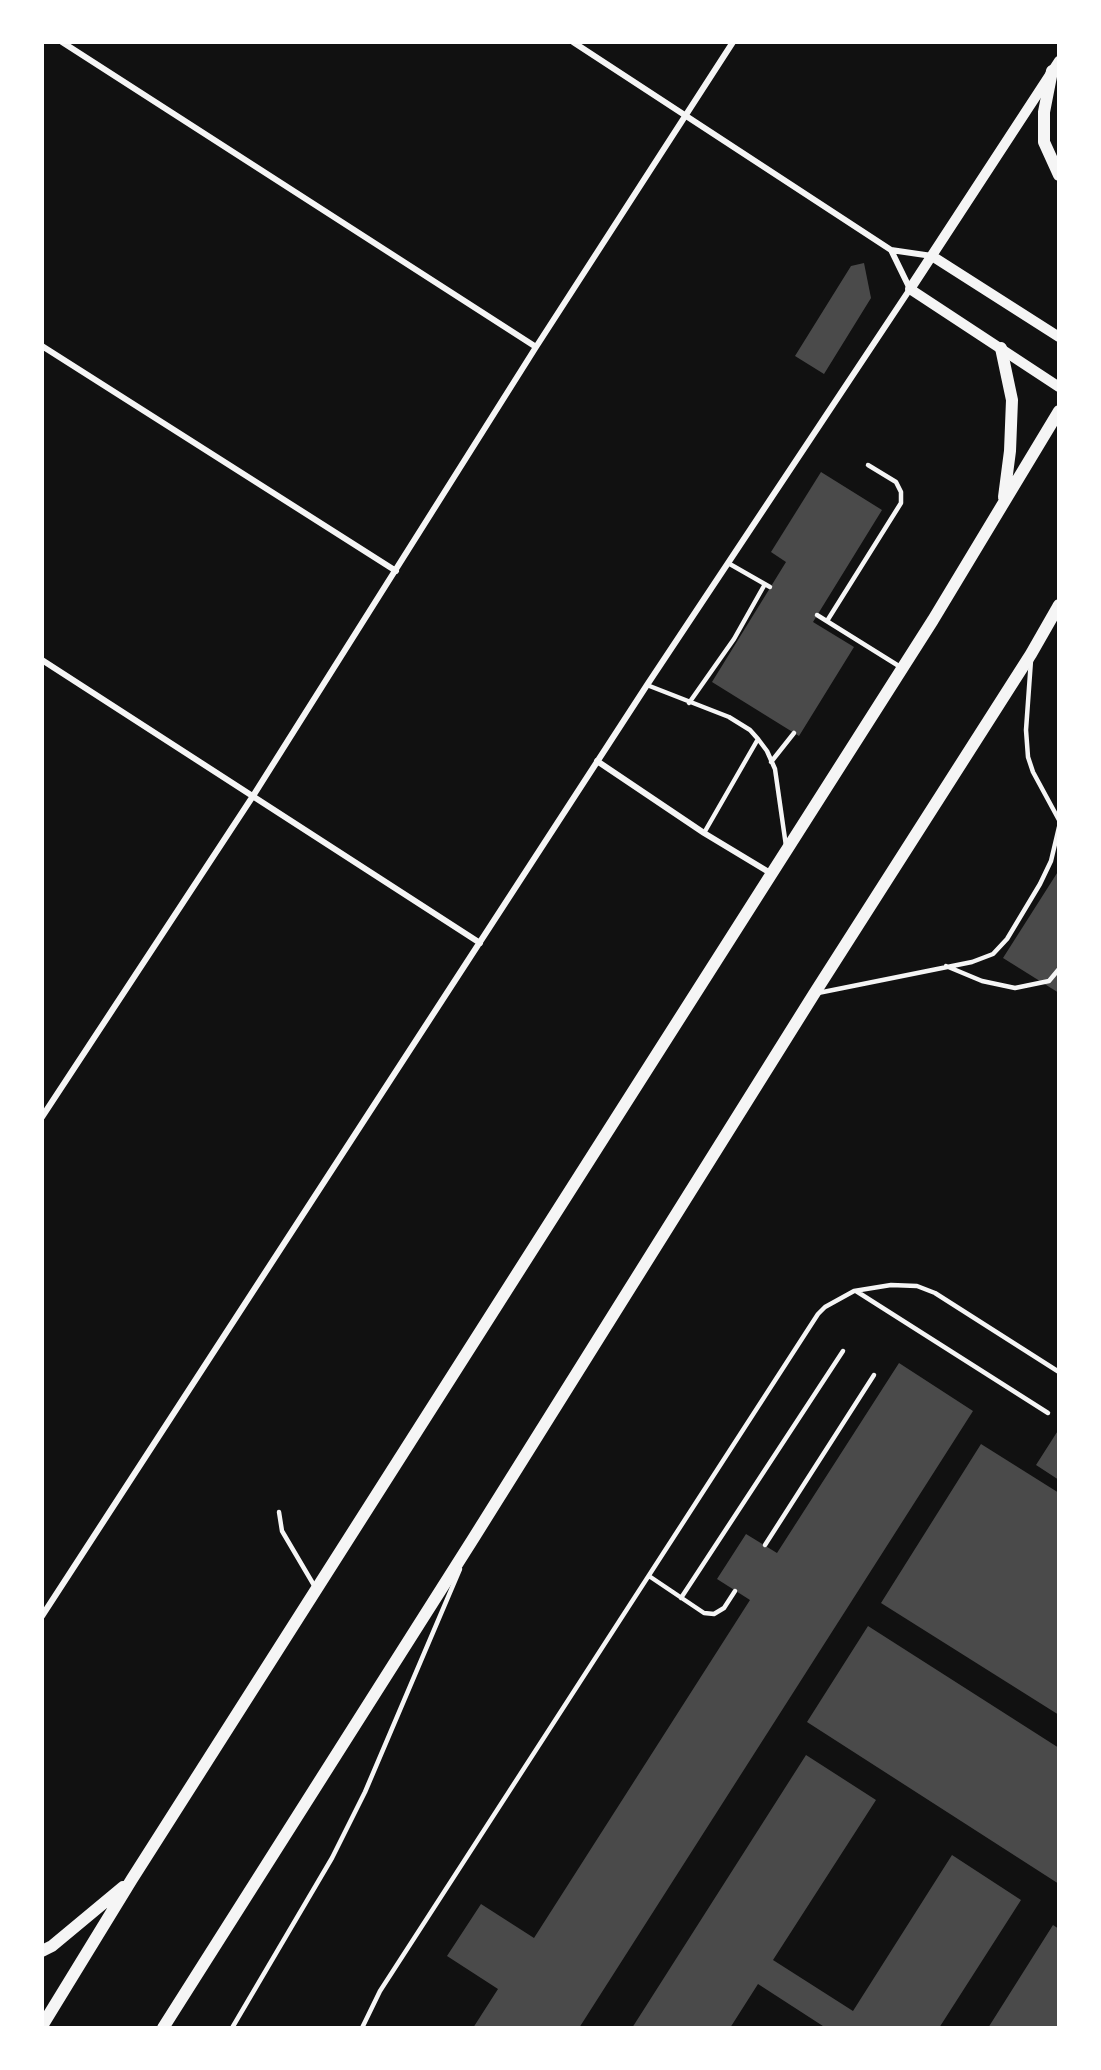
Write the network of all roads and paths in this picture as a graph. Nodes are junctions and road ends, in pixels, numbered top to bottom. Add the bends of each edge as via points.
1 (62, 42) edge
2 (573, 42) edge
3 (733, 42) edge
4 (1056, 66) edge
5 (685, 114) junction
6 (1059, 175) edge
7 (891, 250) junction
8 (932, 256) junction
9 (910, 289) junction
10 (1059, 337) edge
11 (42, 346) edge
12 (536, 347) junction
13 (1001, 348) junction
14 (1059, 387) edge
15 (1059, 411) edge
16 (868, 465) dead end
17 (1003, 504) junction
18 (728, 563) junction
19 (396, 571) junction
20 (1059, 605) edge
21 (817, 615) dead end
22 (826, 621) junction
23 (854, 638) junction
24 (849, 644) dead end
25 (1031, 654) junction
26 (42, 660) edge
27 (902, 669) junction
28 (647, 685) junction
29 (689, 703) junction
30 (794, 733) dead end
31 (758, 739) junction
32 (597, 761) junction
33 (771, 762) junction
34 (253, 796) junction
35 (1059, 820) edge
36 (1059, 827) edge
37 (704, 833) junction
38 (787, 850) junction
39 (772, 874) junction
40 (480, 943) junction
41 (946, 966) junction
42 (1059, 969) edge
43 (814, 994) junction
44 (42, 1116) edge
45 (856, 1291) junction
46 (843, 1352) dead end
47 (1059, 1372) edge
48 (874, 1375) dead end
49 (1048, 1413) dead end
50 (279, 1512) dead end
51 (473, 1539) junction
52 (765, 1545) dead end
53 (649, 1575) junction
54 (317, 1590) junction
55 (735, 1591) dead end
56 (681, 1598) junction
57 (42, 1616) edge
58 (132, 1879) junction
59 (42, 1951) edge
60 (174, 2011) junction
61 (42, 2026) edge
62 (163, 2028) edge
63 (168, 2028) edge
64 (232, 2028) edge
65 (362, 2028) edge

1 - 12 street
2 - 5 street
3 - 5 street
4 - 6 main road via 1044,112 1044,142
4 - 8 street
5 - 7 street
5 - 12 street
7 - 8 street
7 - 9 street
8 - 9 street
8 - 10 street
9 - 13 street
9 - 18 street
11 - 19 street
12 - 19 street
13 - 14 street
13 - 17 main road via 1012,400
15 - 17 main road
16 - 22 lane via 896,482 901,503
17 - 27 main road
18 - 28 street
18 - 29 lane via 768,585
19 - 34 street
20 - 25 main road
21 - 22 lane
22 - 23 lane
23 - 24 lane
23 - 27 lane
25 - 35 lane via 1028,756
25 - 43 main road
26 - 34 street
27 - 38 main road
28 - 29 lane
28 - 32 street
29 - 31 lane via 729,717
30 - 33 lane
31 - 33 lane
31 - 37 lane
32 - 37 street
32 - 40 street
33 - 38 lane
34 - 40 street
34 - 44 street
36 - 41 lane via 1051,861 1007,939 993,954
37 - 39 street
38 - 39 main road
39 - 54 main road
40 - 57 street
41 - 42 lane via 982,981 1015,988 1049,981
41 - 43 lane
43 - 51 main road
45 - 47 lane via 891,1285 917,1286 935,1293
45 - 49 lane
45 - 53 lane via 818,1314
46 - 56 lane
48 - 52 lane
50 - 54 lane via 282,1531
51 - 60 main road
51 - 64 lane via 360,1802 332,1858
53 - 56 lane
53 - 65 lane via 380,1990
54 - 58 main road
55 - 56 lane via 724,1608 714,1614 704,1613
58 - 59 main road
58 - 61 main road
60 - 62 main road
60 - 63 lane

